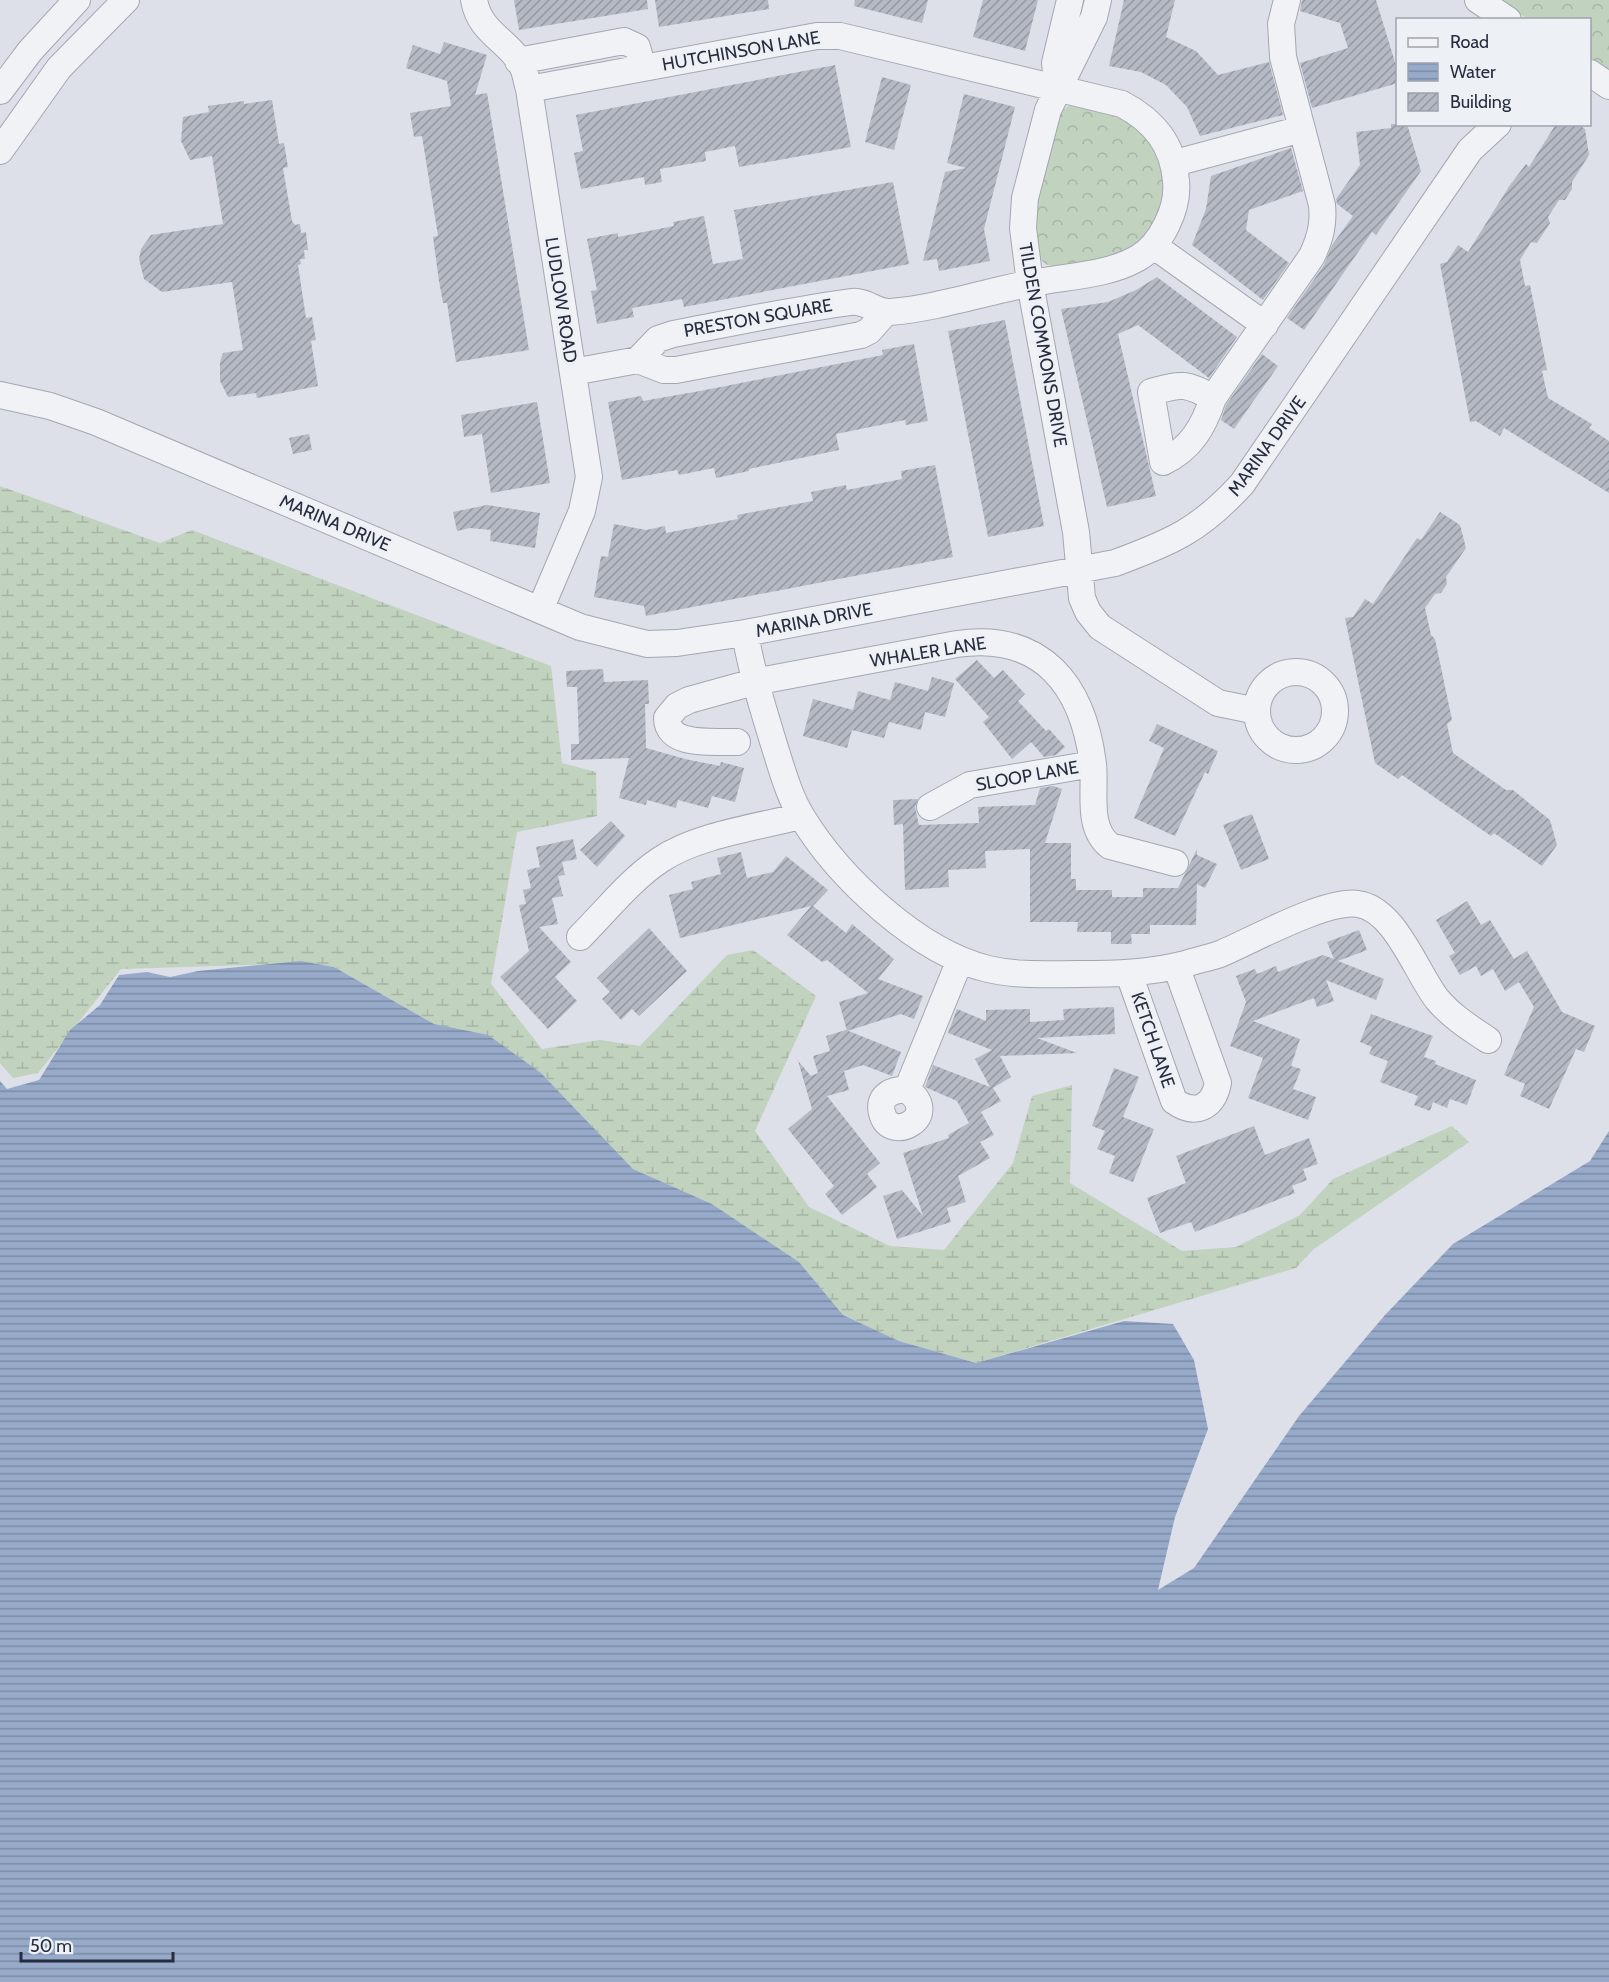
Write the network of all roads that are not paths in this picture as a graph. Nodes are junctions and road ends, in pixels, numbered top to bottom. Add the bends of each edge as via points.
1 (77, 0) edge
2 (126, 0) edge
3 (474, 0) edge
4 (1070, 0) edge
5 (1098, 0) edge
6 (1287, 0) edge
7 (1478, 0) edge
8 (1505, 18) edge
9 (518, 61) junction
10 (643, 68) junction
11 (1591, 74) edge
12 (1609, 86) edge
13 (1058, 87) junction
14 (529, 89) junction
15 (0, 91) edge
16 (1476, 126) edge
17 (1496, 126) edge
18 (1302, 129) junction
19 (1470, 150) junction
20 (0, 151) edge
21 (1175, 163) junction
22 (1154, 246) junction
23 (1030, 283) junction
24 (886, 312) junction
25 (1265, 325) junction
26 (638, 360) junction
27 (573, 372) junction
28 (0, 395) edge
29 (1213, 398) dead end
30 (1079, 570) junction
31 (540, 610) junction
32 (745, 633) junction
33 (754, 682) junction
34 (1257, 711) dead end
35 (737, 742) dead end
36 (1093, 764) junction
37 (930, 807) dead end
38 (801, 816) junction
39 (1175, 863) dead end
40 (580, 937) dead end
41 (960, 960) junction
42 (1176, 966) junction
43 (1129, 974) junction
44 (1488, 1040) dead end
45 (907, 1090) dead end

1 - 15 street
2 - 20 street via 59,68
3 - 9 street, LUDLOW ROAD via 483,25
4 - 13 street, TILDEN COMMONS DRIVE via 1055,63
5 - 13 street, TILDEN COMMONS DRIVE via 1094,17
6 - 18 street via 1281,39
7 - 8 street
9 - 10 street via 624,41 637,47
9 - 14 street, LUDLOW ROAD
10 - 13 street, HUTCHINSON LANE via 818,36 840,36
10 - 14 street, HUTCHINSON LANE
11 - 12 street
13 - 21 street via 1101,97 1139,113 1167,143
13 - 23 street, TILDEN COMMONS DRIVE via 1048,110 1025,198 1023,228
14 - 27 street, LUDLOW ROAD
16 - 19 street, MARINA DRIVE
17 - 19 street, MARINA DRIVE
18 - 21 street
18 - 25 street via 1324,220 1312,256
19 - 30 street, MARINA DRIVE via 1324,367 1223,505 1172,542 1115,563
21 - 22 street via 1177,186 1173,206
22 - 23 street via 1119,267
22 - 25 street
23 - 24 street, PRESTON SQUARE via 934,306
23 - 30 street, TILDEN COMMONS DRIVE via 1076,532
24 - 26 street, PRESTON SQUARE via 869,331 849,337 676,370 664,370
24 - 26 street, PRESTON SQUARE via 855,301 673,334 658,339
25 - 29 street
26 - 27 street
27 - 31 street, LUDLOW ROAD via 588,493
28 - 31 street, MARINA DRIVE via 96,422
30 - 32 street, MARINA DRIVE
30 - 34 street, TILDEN COMMONS DRIVE via 1082,598 1100,627 1218,703
31 - 32 street, MARINA DRIVE via 580,627 646,644
32 - 33 street
33 - 35 street, WHALER LANE via 689,700 667,718 670,730 681,739
33 - 36 street, WHALER LANE via 976,641 1010,645 1039,657 1061,678 1079,709
33 - 38 street
36 - 37 street, SLOOP LANE via 970,785
36 - 39 street, WHALER LANE via 1095,821 1103,840 1110,846
38 - 40 street via 696,843 660,860
38 - 41 street via 861,889 927,942
41 - 43 street via 1018,974
41 - 45 street
42 - 43 street
42 - 43 street, KETCH LANE via 1218,1083 1208,1106 1196,1109 1184,1108 1174,1101
42 - 44 street via 1217,955 1341,904 1358,904 1375,909 1389,923 1437,998

